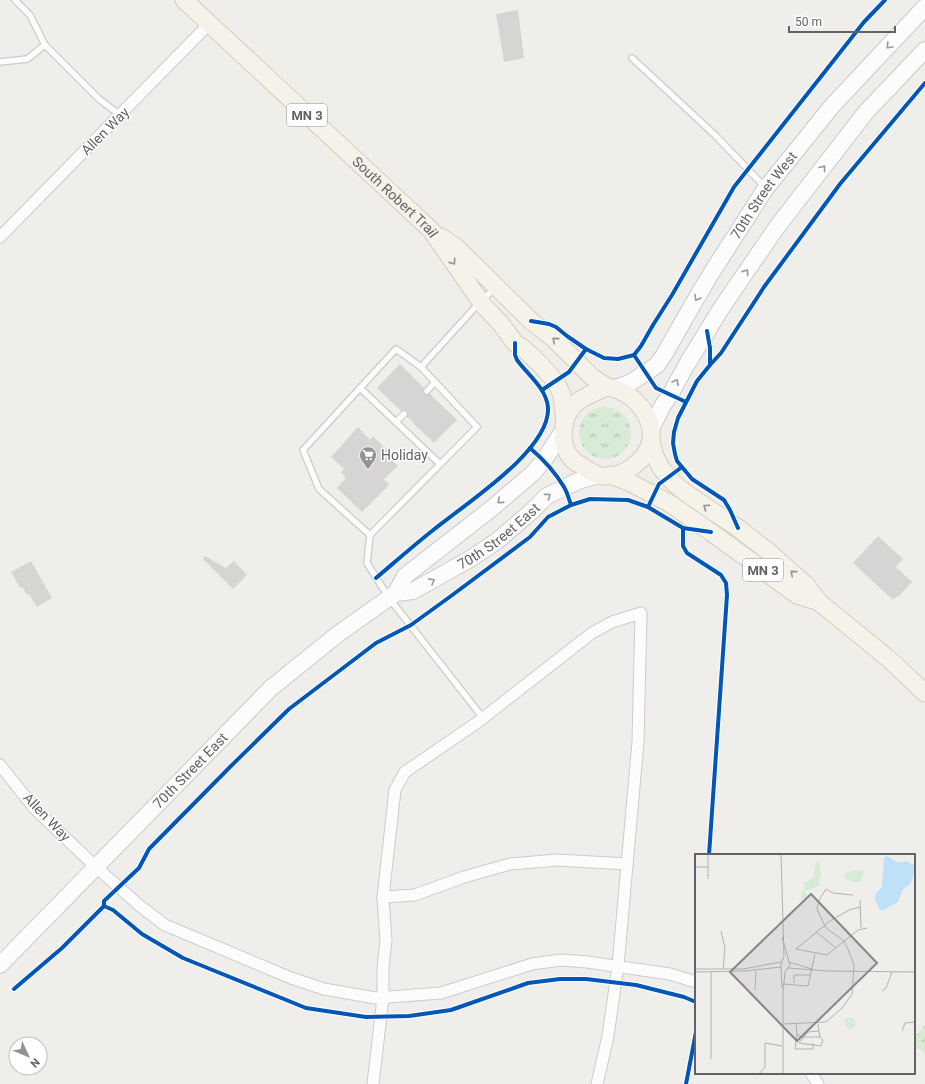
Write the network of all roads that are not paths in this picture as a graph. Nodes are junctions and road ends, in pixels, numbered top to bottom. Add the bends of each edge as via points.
1 (15, 0) edge
2 (184, 0) edge
3 (925, 7) edge
4 (209, 24) junction
5 (45, 45) junction
6 (925, 50) edge
7 (632, 58) dead end
8 (0, 62) edge
9 (120, 115) junction
10 (766, 188) junction
11 (431, 230) junction
12 (0, 237) edge
13 (496, 287) junction
14 (480, 302) junction
15 (421, 367) junction
16 (435, 382) junction
17 (611, 387) junction
18 (360, 388) junction
19 (427, 391) dead end
20 (404, 414) dead end
21 (396, 422) junction
22 (564, 427) junction
23 (651, 435) junction
24 (440, 464) junction
25 (604, 475) junction
26 (370, 535) junction
27 (393, 595) junction
28 (819, 602) junction
29 (925, 693) edge
30 (483, 718) junction
31 (0, 765) edge
32 (627, 864) junction
33 (96, 867) junction
34 (383, 897) junction
35 (0, 965) edge
36 (618, 966) junction
37 (695, 982) edge
38 (384, 998) junction
39 (812, 1074) edge
40 (373, 1084) edge
41 (597, 1084) edge
42 (818, 1084) edge

1 - 5 lane via 30,15
2 - 4 main road, South Robert Trail / MN 3
3 -> 10 main road, 70th Street West via 832,106
4 - 9 street, Allen Way
4 - 11 main road, South Robert Trail / MN 3
5 - 8 lane via 27,59
5 - 9 lane via 98,99
23 -> 6 main road, 70th Street West via 663,405 683,371 722,307 777,227 866,112
7 - 10 lane via 715,135
9 - 12 street, Allen Way
10 -> 17 main road, 70th Street West via 712,272 657,366 630,383
11 - 13 main road via 457,248
11 -> 14 main road, South Robert Trail / MN 3
13 - 14 lane
17 -> 13 main road via 592,377
14 - 15 lane
14 - 22 main road, South Robert Trail / MN 3 via 515,343 540,364 556,382 562,395
15 - 16 lane
15 - 18 lane via 396,349
16 - 19 lane
16 - 24 lane via 477,427
17 - 22 main road via 579,401 570,410
17 - 23 main road via 640,406 646,414
18 - 21 lane
18 - 26 lane via 303,450 319,489
20 - 21 lane
21 - 24 lane
22 - 25 main road via 566,448 572,460
22 -> 27 main road, 70th Street East via 533,473 405,576
23 - 25 main road via 644,456 630,470
28 -> 23 main road, MN 3 via 806,585 770,553 673,482 655,456
24 - 26 lane
27 -> 25 main road, 70th Street East via 413,592 470,559 497,541 547,496 578,481
25 - 28 main road, MN 3 via 647,491 669,503 797,595
26 - 27 lane via 367,563
27 - 30 lane
27 - 33 main road, 70th Street East via 338,634 271,688
28 - 29 main road, MN 3 via 890,660
30 - 32 street via 592,633 612,622 641,613 638,742
30 - 34 street via 405,772 395,790
31 - 33 street, Allen Way via 35,809
32 - 34 street via 557,860 510,864 415,895
32 - 36 street
33 - 35 main road, 70th Street East
33 - 38 street, Allen Way via 140,906 165,924 291,978 324,989
34 - 38 street via 386,941 383,968
36 - 37 street, Allen Way via 670,974
36 - 38 street, Allen Way via 561,960 539,963 441,993
36 - 41 street via 608,1036
38 - 40 street
39 - 42 street

